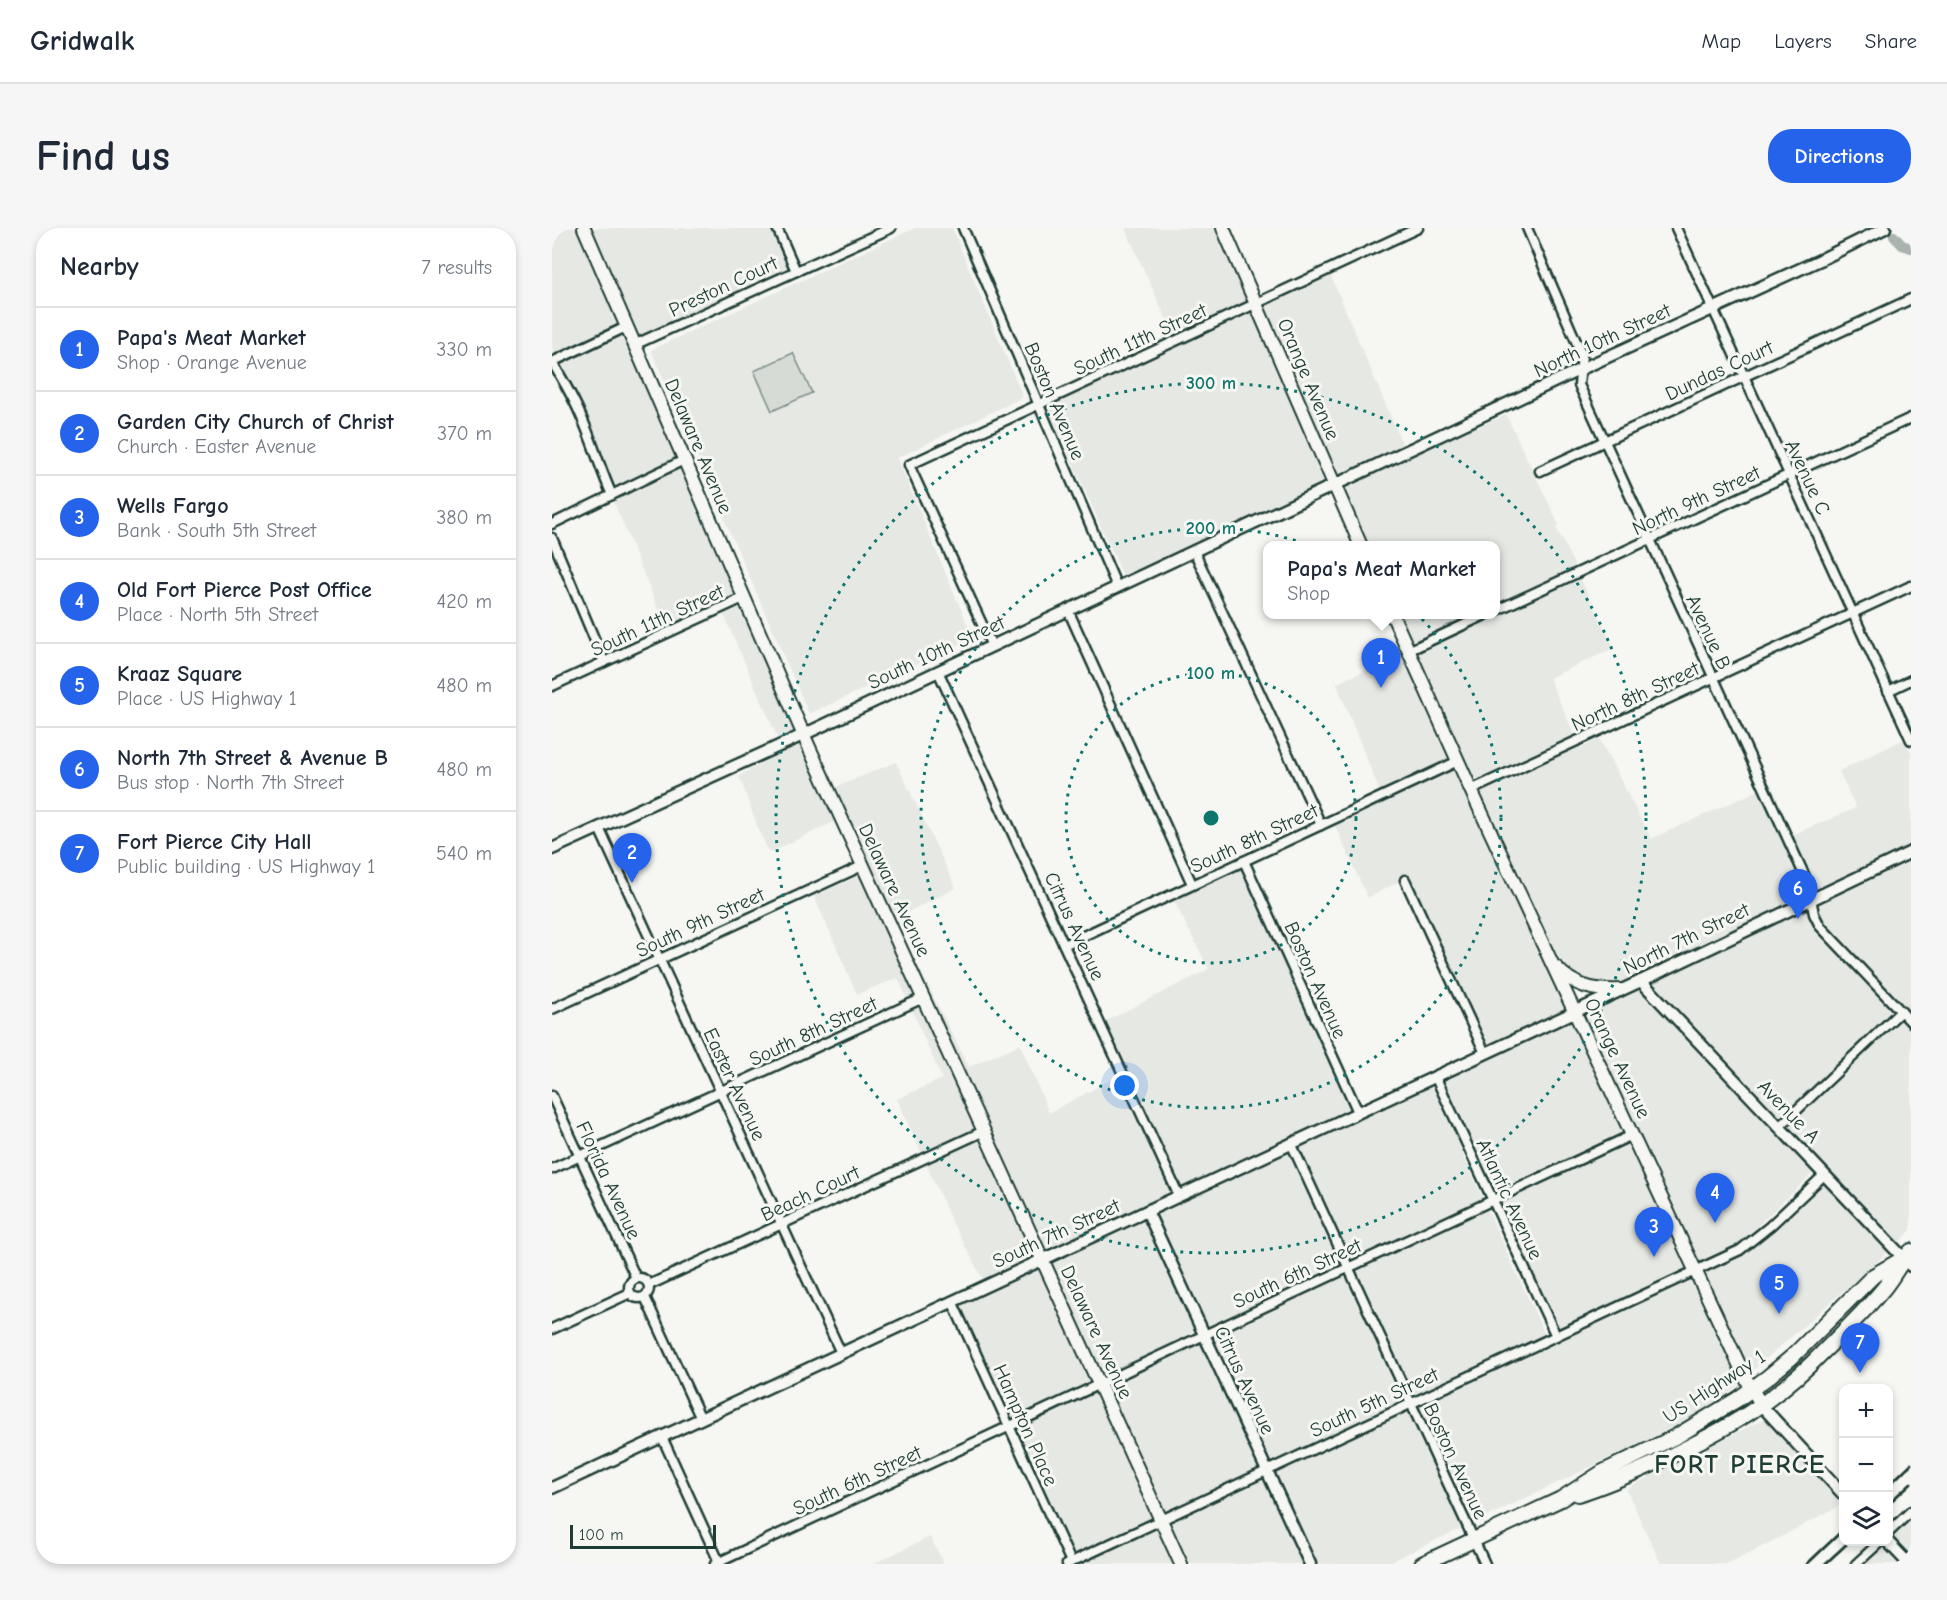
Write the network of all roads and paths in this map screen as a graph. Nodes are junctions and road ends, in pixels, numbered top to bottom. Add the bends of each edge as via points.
1 (584, 228) edge
2 (777, 228) edge
3 (891, 228) edge
4 (963, 228) edge
5 (1222, 228) edge
6 (1418, 228) edge
7 (1527, 228) edge
8 (1676, 228) edge
9 (1885, 228) edge
10 (796, 271) junction
11 (1911, 299) edge
12 (1255, 304) junction
13 (1713, 309) junction
14 (626, 327) junction
15 (634, 345) junction
16 (552, 362) edge
17 (1579, 370) junction
18 (1744, 377) junction
19 (1039, 404) junction
20 (1911, 418) edge
21 (1604, 442) junction
22 (684, 460) junction
23 (1540, 471) dead end
24 (1789, 476) junction
25 (1334, 486) junction
26 (612, 495) junction
27 (552, 524) edge
28 (552, 538) edge
29 (1359, 541) edge
30 (1649, 541) junction
31 (1194, 551) junction
32 (1911, 586) edge
33 (1117, 587) junction
34 (743, 598) junction
35 (1500, 609) edge
36 (1068, 610) junction
37 (1853, 614) junction
38 (1394, 619) edge
39 (1478, 619) edge
40 (992, 646) junction
41 (1408, 651) junction
42 (604, 662) junction
43 (938, 671) junction
44 (1713, 678) junction
45 (1911, 680) edge
46 (552, 686) edge
47 (1888, 691) junction
48 (803, 735) junction
49 (1911, 740) edge
50 (1458, 761) junction
51 (1472, 790) junction
52 (1321, 825) junction
53 (598, 828) junction
54 (552, 849) edge
55 (1911, 852) edge
56 (1244, 861) junction
57 (862, 866) junction
58 (1405, 880) dead end
59 (1192, 884) junction
60 (1812, 898) junction
61 (1064, 945) junction
62 (659, 959) junction
63 (1551, 961) junction
64 (1641, 981) junction
65 (1620, 990) junction
66 (923, 998) junction
67 (552, 1009) edge
68 (1574, 1011) junction
69 (1901, 1011) junction
70 (1911, 1022) edge
71 (1485, 1053) junction
72 (1435, 1076) junction
73 (720, 1092) junction
74 (552, 1096) edge
75 (1358, 1112) junction
76 (1779, 1127) junction
77 (984, 1131) junction
78 (1632, 1135) junction
79 (1291, 1143) junction
80 (580, 1156) junction
81 (552, 1169) edge
82 (1824, 1175) junction
83 (1179, 1196) junction
84 (1493, 1201) junction
85 (1147, 1211) junction
86 (781, 1224) junction
87 (1042, 1259) junction
88 (1909, 1259) edge
89 (1348, 1268) junction
90 (1696, 1271) junction
91 (636, 1278) junction
92 (649, 1285) junction
93 (630, 1293) junction
94 (645, 1297) junction
95 (952, 1301) junction
96 (552, 1329) edge
97 (1204, 1335) junction
98 (1556, 1336) junction
99 (841, 1353) junction
100 (1100, 1385) junction
101 (1752, 1390) junction
102 (1411, 1403) junction
103 (1762, 1406) junction
104 (701, 1419) junction
105 (1009, 1427) junction
106 (662, 1437) junction
107 (1266, 1470) junction
108 (552, 1488) edge
109 (1841, 1492) edge
110 (1561, 1499) junction
111 (1911, 1511) edge
112 (1162, 1520) junction
113 (1893, 1528) edge
114 (1474, 1540) junction
115 (1876, 1546) edge
116 (1891, 1546) edge
117 (718, 1563) edge
118 (1069, 1563) edge
119 (1181, 1564) edge
120 (1310, 1564) edge
121 (1422, 1564) edge
122 (1485, 1564) edge
123 (1856, 1564) edge
124 (1909, 1564) edge

1 - 14 main road, Delaware Avenue
2 - 10 street
3 - 10 street, Preston Court
4 - 19 street, Boston Avenue
5 - 12 main road, Orange Avenue
6 - 12 street, South 11th Street
7 - 17 street, Avenue B via 1582,356
8 - 13 street, Avenue C
9 - 13 street, North 10th Street
10 - 15 street, Preston Court
11 - 18 street, Dundas Court
12 - 19 street, South 11th Street
12 - 25 main road, Orange Avenue
13 - 17 street, North 10th Street
13 - 18 street, Avenue C
14 - 15 main road, Delaware Avenue
14 - 16 street
15 - 22 main road, Delaware Avenue
16 - 26 street via 581,416
17 - 21 street, Avenue B via 1579,385
17 - 25 street, North 10th Street
18 - 21 street, Dundas Court
18 - 24 street, Avenue C
19 - 33 street, Boston Avenue
19 - 40 street, South 11th Street via 909,465
20 - 24 street, North 9th Street
21 - 23 street, Dundas Court
21 - 30 street, Avenue B
22 - 26 street
22 - 34 main road, Delaware Avenue
24 - 30 street, North 9th Street
24 - 37 street, Avenue C
25 - 29 main road, Orange Avenue
25 - 31 street, South 10th Street
26 - 27 street
28 - 42 street
30 - 35 street, North 9th Street
30 - 44 street, Avenue B
31 - 33 street, South 10th Street
31 - 52 street
32 - 37 street, North 8th Street
33 - 36 street, South 10th Street
34 - 42 street, South 11th Street
34 - 48 main road, Delaware Avenue
36 - 40 street, South 10th Street
36 - 59 street
37 - 44 street, North 8th Street
37 - 47 street, Avenue C
38 - 41 main road, Orange Avenue
39 - 41 street
40 - 43 street, South 10th Street
41 - 50 main road, Orange Avenue
42 - 46 street, South 11th Street
43 - 48 street, South 10th Street
43 - 61 street, Citrus Avenue
44 - 51 street, North 8th Street
44 - 60 street, Avenue B
45 - 47 street
47 - 49 street, Avenue C
48 - 53 street, South 10th Street
48 - 57 main road, Delaware Avenue
50 - 51 main road, Orange Avenue
50 - 52 street, South 8th Street
51 - 63 main road, Orange Avenue
52 - 56 street, South 8th Street
53 - 54 street, South 10th Street
53 - 62 street, Easter Avenue
55 - 60 street, North 7th Street
56 - 59 street, South 8th Street
56 - 75 street, Boston Avenue
57 - 62 street, South 9th Street
57 - 66 main road, Delaware Avenue
58 - 71 street
59 - 61 street, South 8th Street
60 - 64 street, North 7th Street
60 - 69 street, Avenue B via 1820,926
61 - 83 street, Citrus Avenue
62 - 67 street, South 9th Street
62 - 73 street, Easter Avenue
63 - 65 main road via 1581,986
63 - 68 main road, Orange Avenue
64 - 65 street, North 7th Street
64 - 76 street, Avenue A
65 - 68 street, North 7th Street
66 - 73 street, South 8th Street
66 - 77 main road, Delaware Avenue
68 - 71 street, South 7th Street
68 - 78 main road, Orange Avenue
69 - 70 street, Avenue B
69 - 76 street
71 - 72 street, South 7th Street
72 - 75 street, South 7th Street
72 - 84 street, Atlantic Avenue
73 - 80 street, South 8th Street
73 - 86 street, Easter Avenue
74 - 80 street, Florida Avenue
75 - 79 street, South 7th Street
76 - 82 street, Avenue A
77 - 86 street, Beach Court
77 - 87 main road, Delaware Avenue
78 - 84 street, South 6th Street
78 - 90 main road, Orange Avenue
79 - 83 street, South 7th Street
79 - 89 street, Boston Avenue
80 - 81 street, South 8th Street
80 - 91 street, Florida Avenue
82 - 88 street, Avenue A
82 - 90 street, South 5th Street via 1749,1244
83 - 85 street, South 7th Street
84 - 89 street, South 6th Street
84 - 98 street, Atlantic Avenue
85 - 87 street, South 7th Street
85 - 97 street, Citrus Avenue
86 - 92 street, Beach Court
86 - 99 street, Easter Avenue
87 - 95 street, South 7th Street
87 - 100 main road, Delaware Avenue
88 - 101 main road, US Highway 1 via 1873,1276 1792,1357
88 - 103 main road, US Highway 1 via 1826,1350
89 - 97 street, South 6th Street
89 - 102 street, Boston Avenue
90 - 98 street, South 5th Street
90 - 101 main road, Orange Avenue
91 - 92 street
91 - 93 street via 630,1283
92 - 94 street
93 - 94 street via 638,1299
93 - 96 street
94 - 104 street
95 - 99 street, South 7th Street
95 - 105 street, Hampton Place
97 - 100 street, South 6th Street
97 - 107 street, Citrus Avenue
98 - 102 street, South 5th Street
99 - 104 street, South 7th Street
100 - 105 street, South 6th Street
100 - 112 main road, Delaware Avenue
101 - 103 main road, Orange Avenue
101 - 110 main road, US Highway 1
102 - 107 street, South 5th Street
102 - 114 street, Boston Avenue
103 - 109 street, Orange Avenue
103 - 110 main road, US Highway 1 via 1704,1440 1609,1485
104 - 106 street, South 7th Street
105 - 117 street, South 6th Street
105 - 118 street, Hampton Place
106 - 108 street, South 7th Street
106 - 117 street
107 - 112 street, South 5th Street
107 - 120 street, Citrus Avenue
110 - 114 main road, US Highway 1
111 - 113 street
112 - 118 street, South 5th Street
112 - 119 main road, Delaware Avenue
114 - 121 main road, US Highway 1
114 - 122 street, Boston Avenue
115 - 123 street
116 - 124 street

